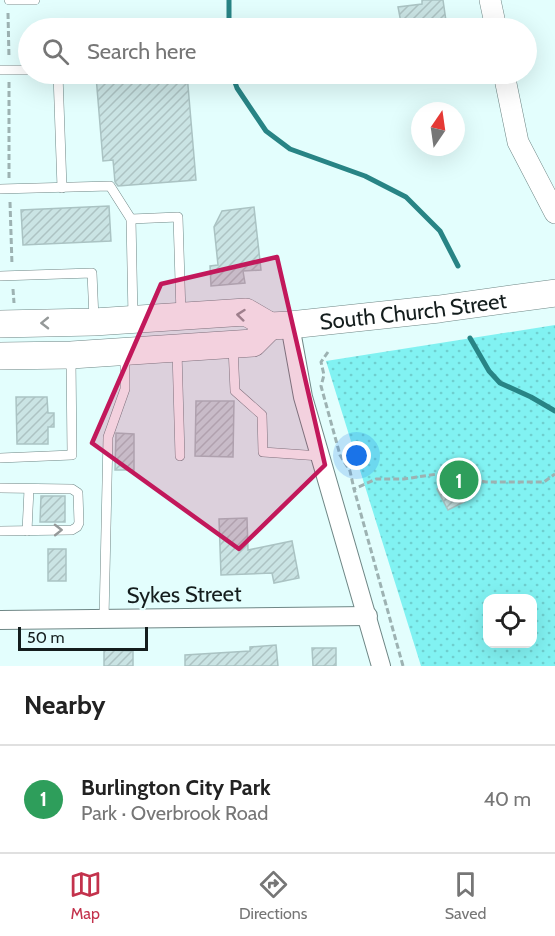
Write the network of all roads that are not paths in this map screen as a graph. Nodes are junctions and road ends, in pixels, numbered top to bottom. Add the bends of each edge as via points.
1 (9, 0) edge
2 (35, 0) edge
3 (490, 0) edge
4 (494, 18) edge
5 (58, 84) edge
6 (506, 84) edge
7 (62, 188) junction
8 (5, 189) edge
9 (555, 213) edge
10 (131, 219) junction
11 (0, 276) edge
12 (555, 293) edge
13 (181, 317) junction
14 (133, 320) junction
15 (94, 322) junction
16 (7, 323) edge
17 (280, 326) junction
18 (232, 345) junction
19 (177, 348) junction
20 (124, 352) junction
21 (70, 355) junction
22 (0, 356) edge
23 (180, 456) dead end
24 (320, 456) junction
25 (0, 458) edge
26 (0, 488) edge
27 (29, 489) junction
28 (0, 531) edge
29 (27, 531) junction
30 (368, 616) junction
31 (104, 619) junction
32 (0, 620) edge
33 (381, 666) edge

1 - 2 lane
3 - 4 street
5 - 7 lane
6 - 9 street via 518,142
7 - 8 lane
7 - 10 lane via 110,186
10 - 13 lane via 178,217
10 - 14 lane
11 - 15 lane via 92,273
12 - 17 main road, South Church Street
13 - 14 main road
17 -> 13 main road via 246,312
14 - 15 main road
15 -> 16 main road
17 - 18 main road, South Church Street via 253,343
17 - 24 street
18 - 19 main road, South Church Street
18 - 24 lane via 235,391 262,415 263,452
19 - 20 main road, South Church Street
19 - 23 lane
20 - 21 main road, South Church Street
20 - 31 lane via 125,389 108,437
21 - 22 main road, South Church Street
21 - 25 lane via 72,455
24 - 30 street
26 - 27 lane
27 - 29 lane
29 -> 27 lane via 72,530 79,523 78,493
28 - 29 lane
30 - 31 street, Sykes Street
30 - 33 street
31 - 32 street, Sykes Street

